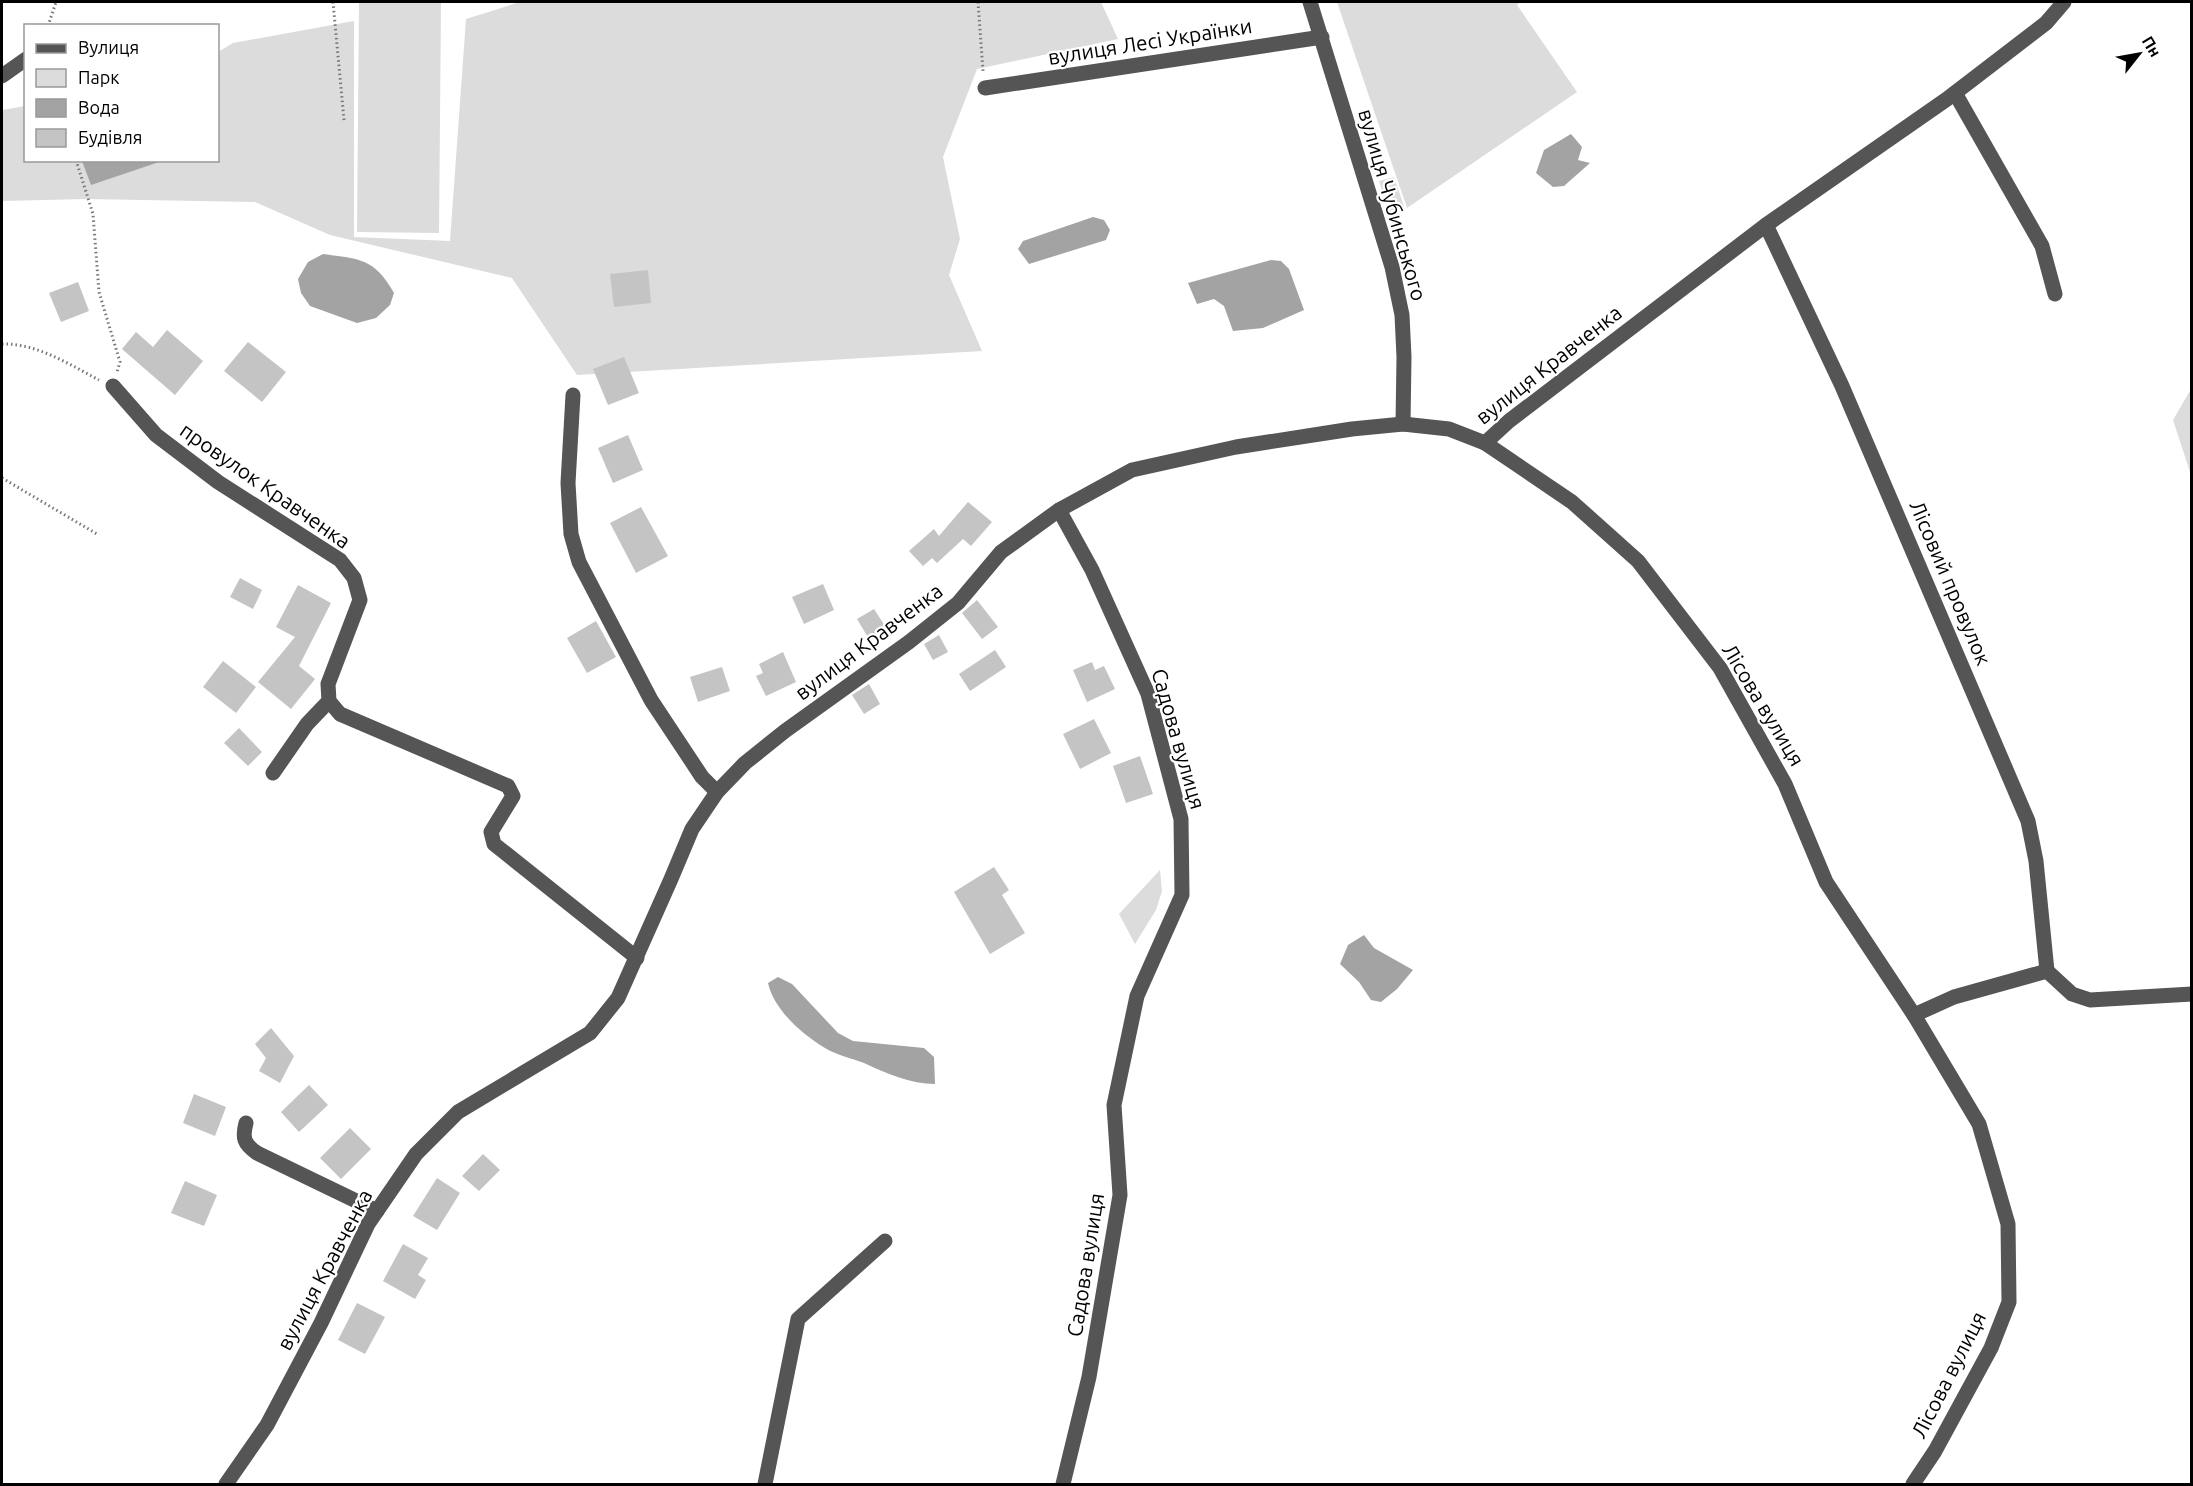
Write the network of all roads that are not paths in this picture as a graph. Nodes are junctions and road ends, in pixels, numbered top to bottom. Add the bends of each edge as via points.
1 (1310, 2) edge
2 (2064, 2) edge
3 (1322, 37) junction
4 (24, 60) edge
5 (2, 76) edge
6 (984, 88) road end
7 (1955, 93) junction
8 (1766, 225) junction
9 (2055, 294) dead end
10 (113, 386) road end
11 (573, 395) dead end
12 (1403, 424) junction
13 (1485, 443) junction
14 (1059, 510) junction
15 (329, 701) junction
16 (273, 773) dead end
17 (717, 792) junction
18 (637, 958) junction
19 (2047, 971) junction
20 (2192, 994) edge
21 (1914, 1015) junction
22 (246, 1123) dead end
23 (377, 1211) junction
24 (885, 1241) dead end
25 (226, 1485) edge
26 (765, 1485) edge
27 (1063, 1485) edge
28 (1913, 1485) edge

1 - 3 street, вулиця Чубинського
2 - 7 street, вулиця Кравченка via 2046,23
3 - 6 street, вулиця Лесі Українки
3 - 12 street, вулиця Чубинського via 1392,267 1402,315
4 - 5 street
7 - 8 street, вулиця Кравченка
7 - 9 street via 2042,246
8 - 13 street, вулиця Кравченка
8 - 19 street, Лісовий провулок via 1842,386 2028,821
10 - 15 street, провулок Кравченка via 156,435 218,482 340,560 354,578 360,600 328,684
11 - 17 street via 568,483 571,534 579,562 651,700 702,777
12 - 13 street, вулиця Кравченка via 1449,429
12 - 14 street, вулиця Кравченка via 1236,447 1132,470
13 - 21 street, Лісова вулиця via 1572,502 1638,561 1720,668 1785,784 1826,882
14 - 17 street, вулиця Кравченка via 1001,552 958,603 785,731
14 - 27 street, Садова вулиця via 1092,570 1148,694 1181,819 1182,895 1137,996 1114,1105 1120,1196 1089,1377
15 - 16 street via 307,724
15 - 18 street via 340,714 508,786 513,795 491,832 494,844
17 - 18 street, вулиця Кравченка via 692,829
18 - 23 street, вулиця Кравченка via 618,998 590,1033 458,1112 416,1154
19 - 20 street via 2072,994 2090,1000
19 - 21 street via 1954,997
21 - 28 street, Лісова вулиця via 1979,1124 2008,1224 2009,1302 1991,1348
22 - 23 street via 243,1135 247,1146 257,1153
23 - 25 street, вулиця Кравченка via 267,1425
24 - 26 street via 798,1318

